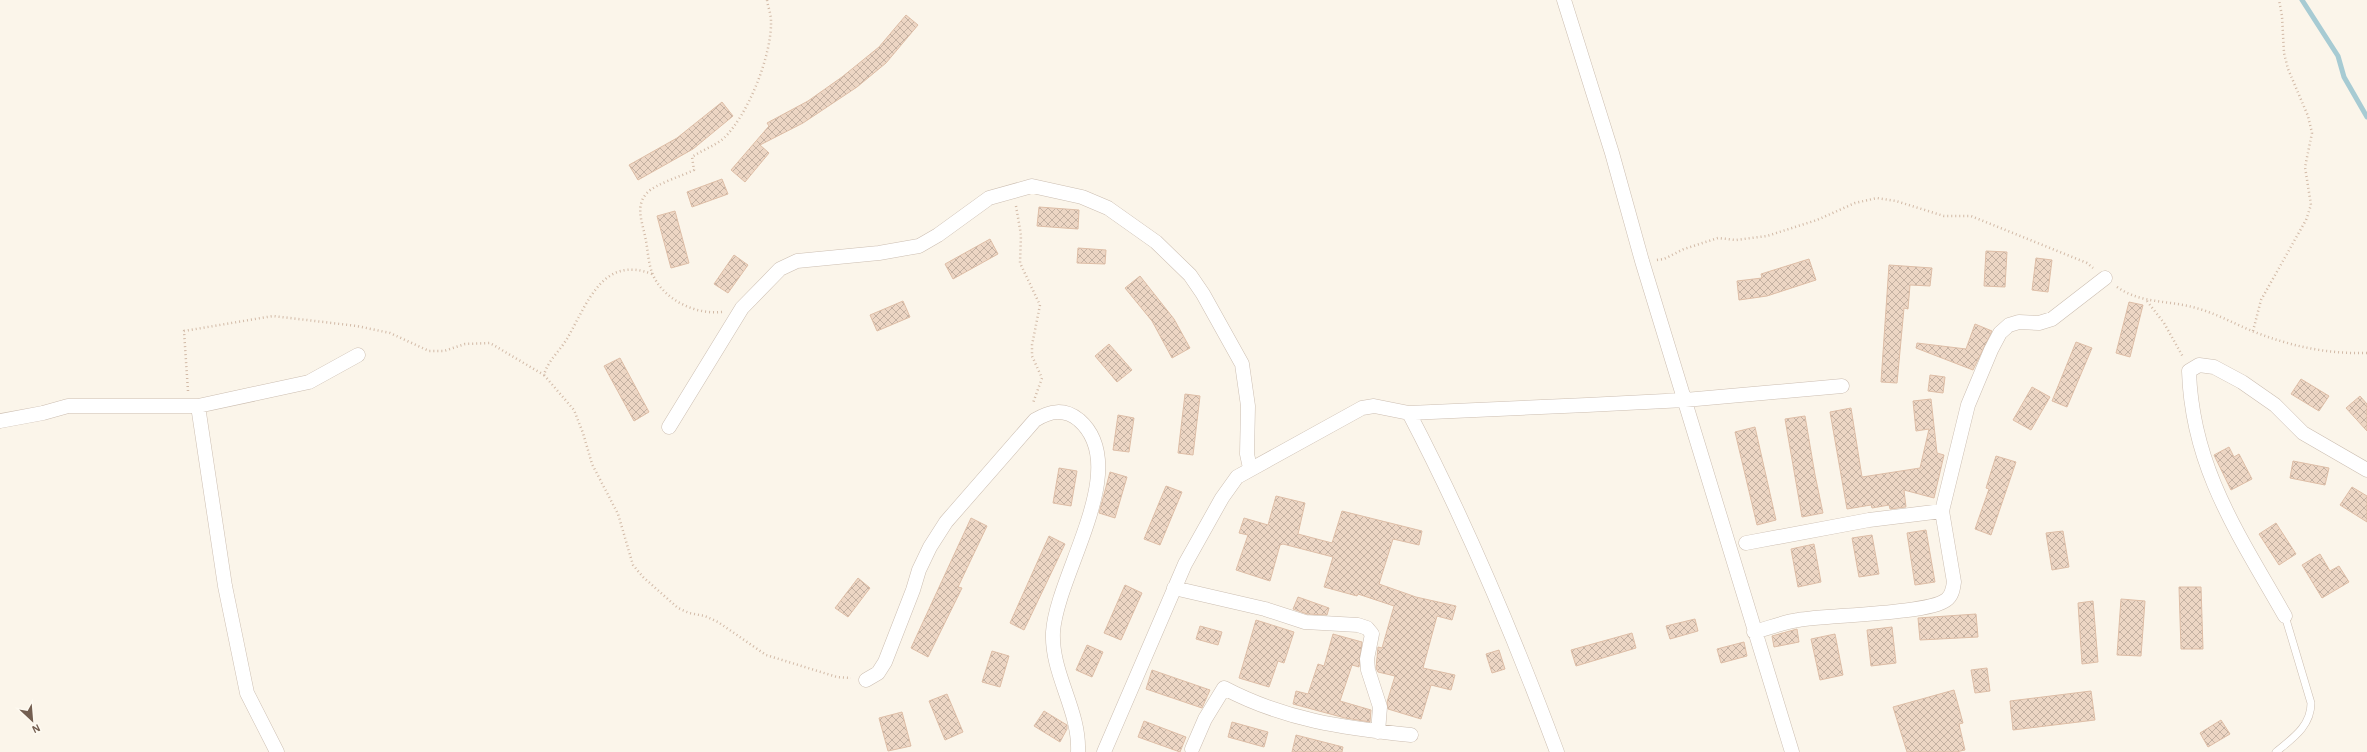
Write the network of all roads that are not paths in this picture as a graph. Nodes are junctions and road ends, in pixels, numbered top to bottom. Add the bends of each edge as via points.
1 (1564, 0) edge
2 (2105, 278) road end
3 (358, 355) dead end
4 (1842, 386) dead end
5 (1685, 400) junction
6 (198, 406) junction
7 (1409, 413) junction
8 (0, 421) edge
9 (669, 427) dead end
10 (1250, 468) junction
11 (2367, 470) edge
12 (1942, 511) junction
13 (1746, 543) dead end
14 (1174, 588) junction
15 (2285, 616) joint
16 (1754, 632) junction
17 (866, 680) road end
18 (1378, 732) junction
19 (1411, 735) dead end
20 (1192, 749) dead end
21 (277, 752) edge
22 (1078, 752) edge
23 (1104, 752) edge
24 (1557, 752) edge
25 (1792, 752) edge
26 (2276, 752) edge

1 - 5 street
2 - 12 street via 2052,320 2039,323 2019,322 2009,325 2000,332 1968,405
3 - 6 street via 309,382
4 - 5 street
5 - 7 street
5 - 16 street
6 - 8 street via 68,406
6 - 21 street via 225,586 247,693
7 - 10 street via 1374,406 1362,408
7 - 24 street via 1441,476 1540,706
9 - 10 street via 742,308 780,269 797,261 879,253 919,246 989,198 1032,186 1082,197 1108,208 1156,242 1190,275 1242,364 1248,406 1246,454
10 - 14 street via 1237,477 1222,498
11 - 15 street via 2303,433 2276,406 2242,382 2214,367 2199,364 2189,371 2194,422 2215,489 2230,522
12 - 13 street via 1869,520
12 - 16 street via 1954,582 1952,592 1945,601 1934,606 1882,613 1796,620
14 - 18 street via 1265,609 1305,622 1358,625 1367,628 1372,634 1368,670 1380,707
14 - 23 street
15 - 26 lane via 2311,703 2311,714 2297,735
16 - 25 street
17 - 22 street via 878,673 885,662 919,570 942,528 1035,420 1049,412 1064,413 1076,418 1093,436 1097,447 1098,481 1094,500 1067,574 1053,630 1056,659 1079,734
18 - 19 street
18 - 20 street via 1292,717 1258,705 1224,688 1205,719

